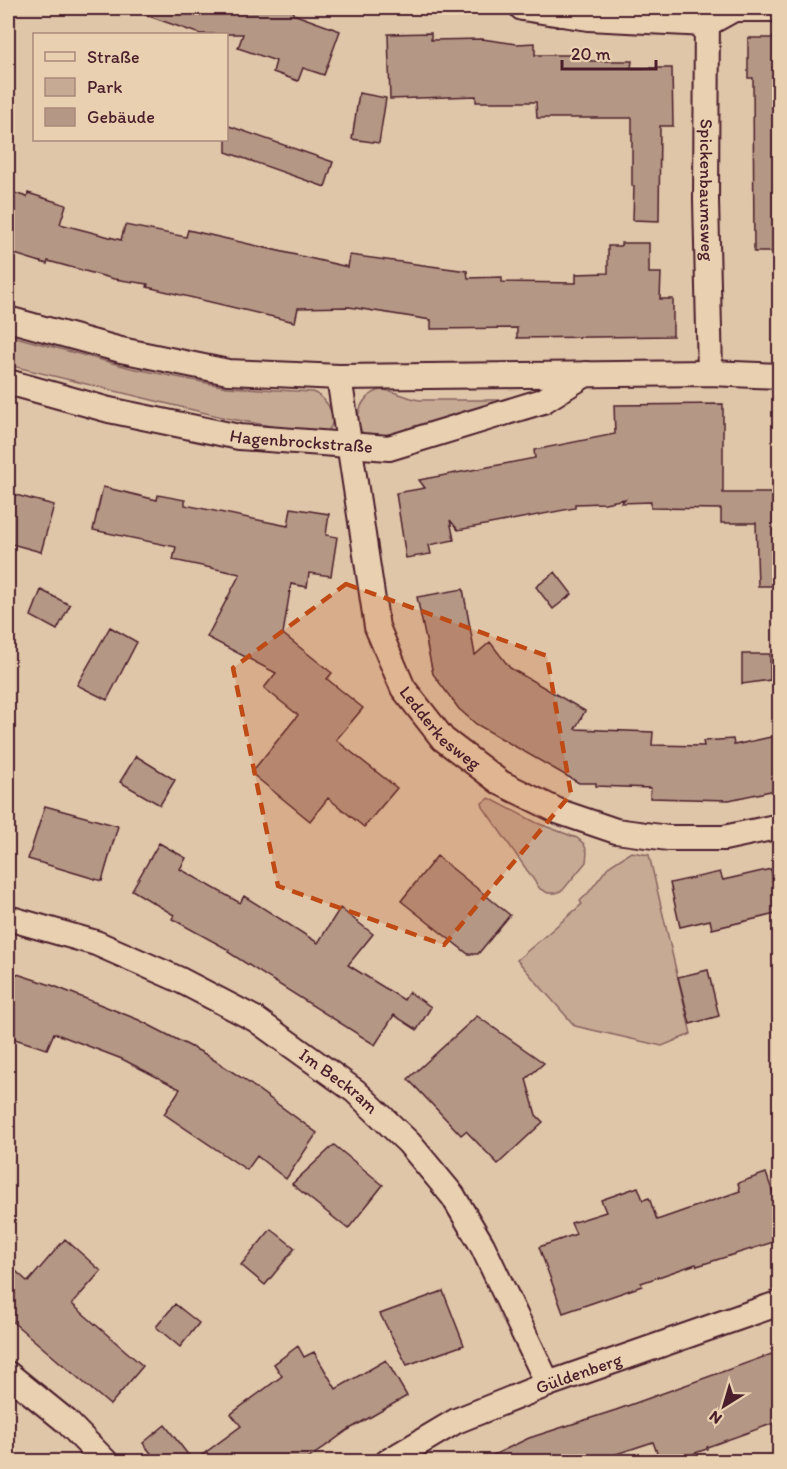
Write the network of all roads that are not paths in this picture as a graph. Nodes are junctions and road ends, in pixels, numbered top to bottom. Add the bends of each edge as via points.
1 (522, 8) edge
2 (780, 9) edge
3 (707, 16) edge
4 (8, 319) edge
5 (587, 373) junction
6 (710, 373) junction
7 (780, 376) edge
8 (339, 377) junction
9 (8, 382) edge
10 (349, 447) junction
11 (780, 826) edge
12 (8, 918) edge
13 (780, 1304) edge
14 (8, 1374) edge
15 (548, 1384) junction
16 (106, 1461) edge
17 (387, 1461) edge

1 - 3 street via 588,18
2 - 3 street via 734,9
3 - 6 street, Spickenbaumsweg
4 - 8 street via 121,350 228,372
5 - 6 street
5 - 8 street
5 - 10 street, Hagenbrockstraße via 532,405 389,448
6 - 7 street
8 - 10 street, Ledderkesweg
9 - 10 street, Hagenbrockstraße via 109,410 239,437
10 - 11 street, Ledderkesweg via 377,627 403,688 443,739 501,783 560,812 616,831 668,838 724,838
12 - 15 street, Im Beckram via 96,943 178,979 255,1018 355,1091 409,1143 453,1196 482,1245
13 - 15 street, Güldenberg
14 - 16 street via 66,1421
15 - 17 street, Güldenberg via 456,1421

